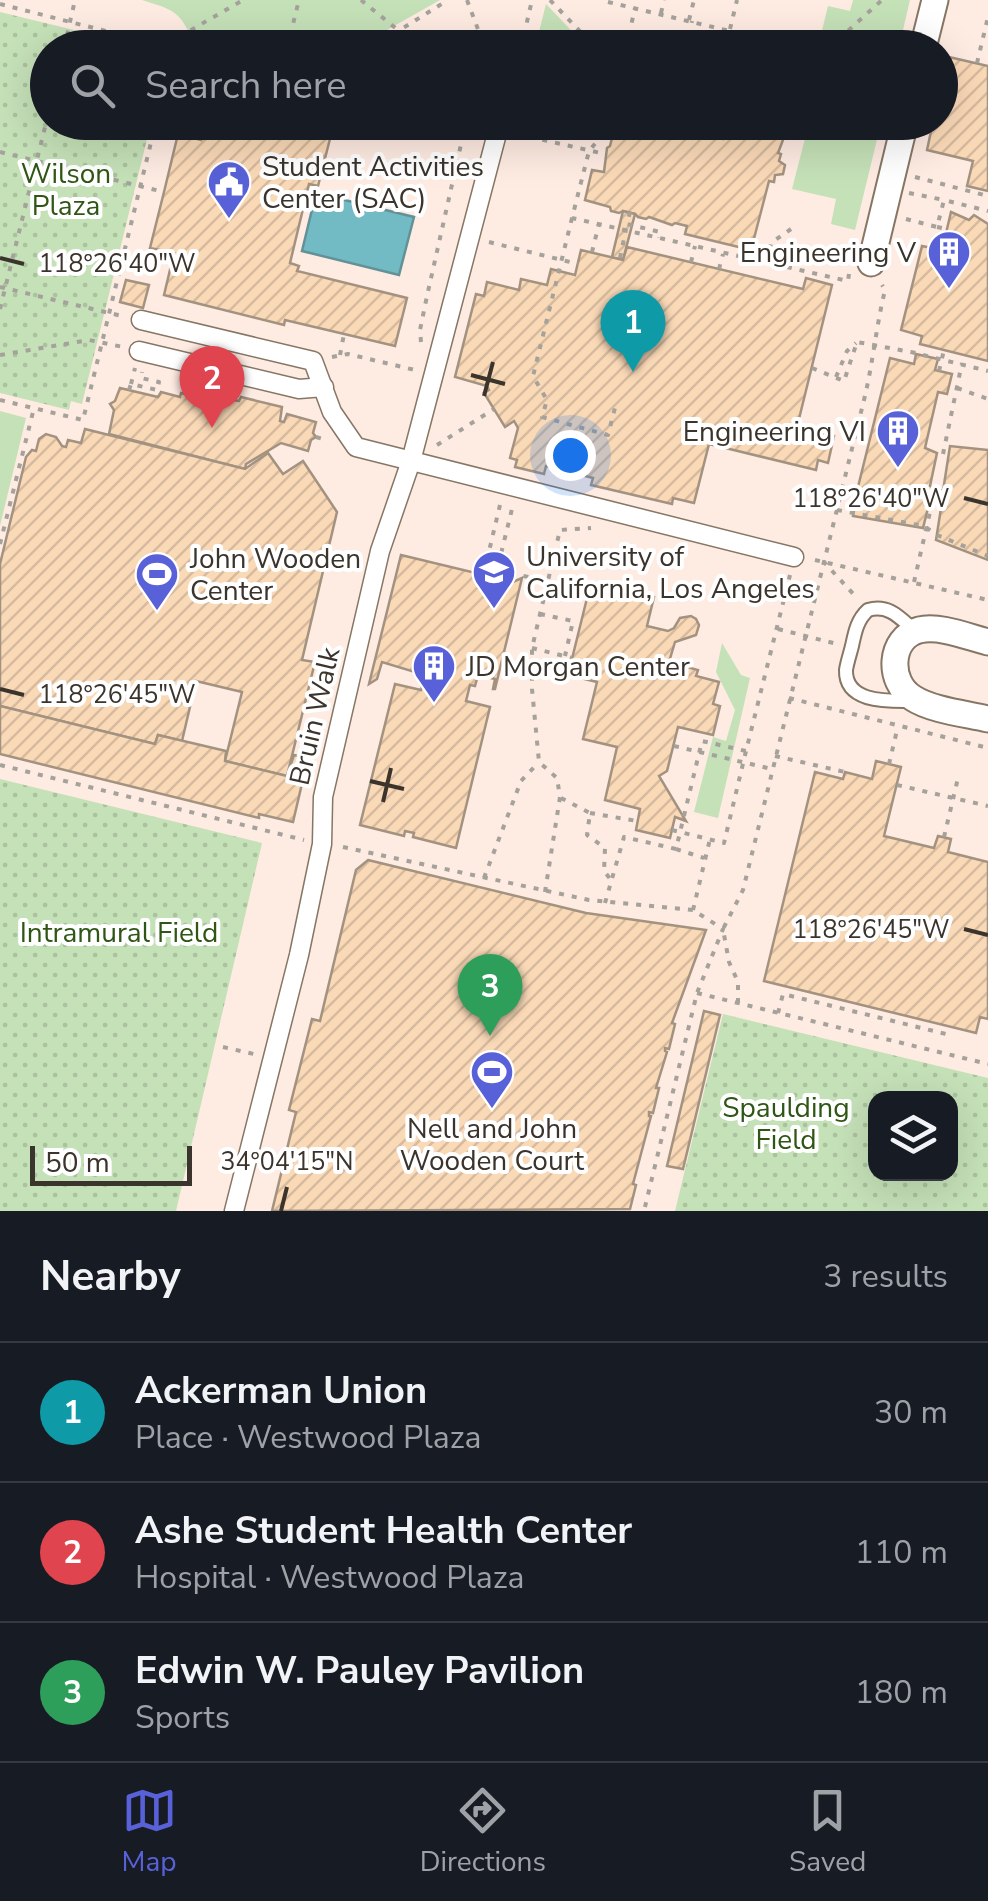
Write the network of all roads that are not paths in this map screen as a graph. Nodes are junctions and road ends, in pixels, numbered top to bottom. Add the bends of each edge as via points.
1 (935, 0) edge
2 (928, 30) edge
3 (495, 140) edge
4 (901, 140) edge
5 (871, 262) dead end
6 (141, 320) dead end
7 (143, 352) road end
8 (324, 387) junction
9 (412, 461) junction
10 (794, 557) road end
11 (915, 631) junction
12 (988, 642) edge
13 (918, 702) junction
14 (988, 719) edge
15 (234, 1211) edge

1 - 2 street
3 - 9 street, Bruin Walk
4 - 5 street
6 - 8 street via 313,361
7 - 8 street via 299,389
8 - 9 street via 356,447
9 - 10 street
9 - 15 street, Bruin Walk via 366,608 323,798 322,844 299,954
11 - 12 street
11 - 13 street via 898,651 894,675
11 - 13 lane via 892,611 868,610 857,625 846,670 852,691
13 - 14 street

